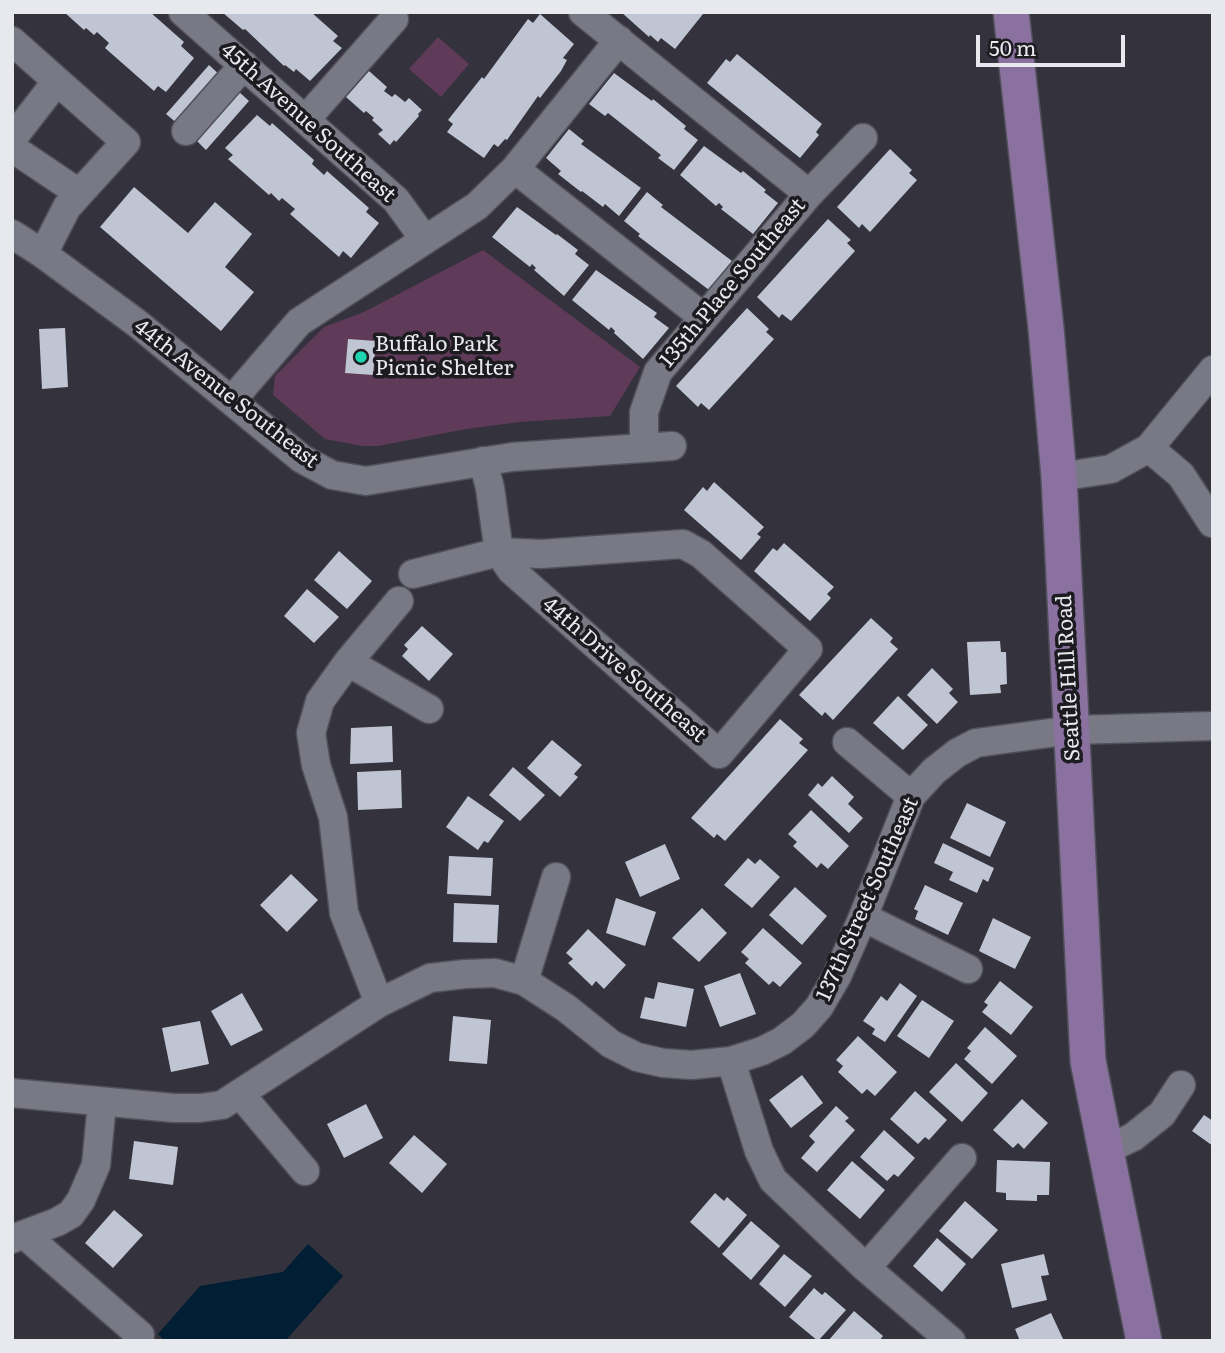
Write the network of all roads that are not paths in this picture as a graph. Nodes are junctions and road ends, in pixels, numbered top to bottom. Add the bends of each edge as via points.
1 (183, 12) edge
2 (583, 12) edge
3 (1011, 12) edge
4 (394, 19) dead end
5 (619, 40) junction
6 (12, 41) edge
7 (244, 65) junction
8 (57, 81) junction
9 (306, 119) junction
10 (186, 131) dead end
11 (863, 138) dead end
12 (12, 139) edge
13 (12, 148) edge
14 (514, 169) junction
15 (79, 193) junction
16 (809, 194) junction
17 (12, 234) edge
18 (425, 240) junction
19 (43, 254) junction
20 (703, 317) junction
21 (1213, 370) edge
22 (232, 400) junction
23 (658, 447) joint
24 (1149, 448) junction
25 (483, 461) junction
26 (1059, 477) junction
27 (1212, 523) edge
28 (499, 552) junction
29 (413, 574) dead end
30 (399, 601) dead end
31 (348, 662) junction
32 (429, 709) dead end
33 (1213, 726) edge
34 (1072, 730) junction
35 (847, 742) dead end
36 (911, 796) junction
37 (556, 877) dead end
38 (863, 917) junction
39 (968, 969) dead end
40 (524, 981) junction
41 (379, 1003) junction
42 (731, 1061) junction
43 (1181, 1085) dead end
44 (12, 1093) edge
45 (241, 1095) junction
46 (102, 1103) junction
47 (1106, 1150) junction
48 (962, 1158) dead end
49 (305, 1171) dead end
50 (19, 1237) edge
51 (866, 1268) junction
52 (140, 1335) dead end
53 (951, 1341) edge
54 (1144, 1341) edge

1 - 7 street, 45th Avenue Southeast
2 - 5 street
3 - 26 main road, Seattle Hill Road
4 - 9 street
5 - 14 street
5 - 16 street
6 - 8 street
7 - 9 street, 45th Avenue Southeast
7 - 10 street
8 - 12 street
8 - 15 street via 126,142
9 - 18 street, 45th Avenue Southeast via 396,200
11 - 16 street, 135th Place Southeast
13 - 15 street
14 - 18 street via 477,206
14 - 20 street
15 - 19 street via 66,207
16 - 20 street, 135th Place Southeast
17 - 19 street, 44th Avenue Southeast
18 - 22 street via 299,322
19 - 22 street, 44th Avenue Southeast
20 - 23 street, 135th Place Southeast via 658,372 644,412
21 - 24 street
22 - 25 street, 44th Avenue Southeast via 302,459 332,475 366,481
23 - 25 street, 44th Avenue Southeast
24 - 26 street via 1111,469
24 - 27 street via 1181,475
25 - 28 street
26 - 34 main road, Seattle Hill Road
28 - 28 street, 44th Drive Southeast via 541,554 683,544 701,554 808,649 719,754 511,570
28 - 29 street
30 - 31 street
31 - 32 street
31 - 41 street via 320,701 312,733 316,765 333,817 344,913
33 - 34 street, 137th Street Southeast
34 - 36 street, 137th Street Southeast via 976,743 949,759
34 - 47 main road, Seattle Hill Road via 1088,1060
35 - 36 street
36 - 38 street, 137th Street Southeast
37 - 40 street
38 - 39 street
38 - 42 street, 137th Street Southeast via 837,975 803,1026 762,1051
40 - 41 street, 137th Street Southeast via 495,973 430,978
40 - 42 street, 137th Street Southeast via 611,1044 637,1057 682,1065
41 - 45 street, 137th Street Southeast
42 - 51 street via 759,1152 773,1180
43 - 47 street via 1162,1114 1133,1137
44 - 46 street, 137th Street Southeast
45 - 46 street, 137th Street Southeast via 222,1105 200,1108
45 - 49 street
46 - 50 street via 96,1165 81,1200 71,1213
47 - 54 main road, Seattle Hill Road
48 - 51 street
50 - 52 street
51 - 53 street

